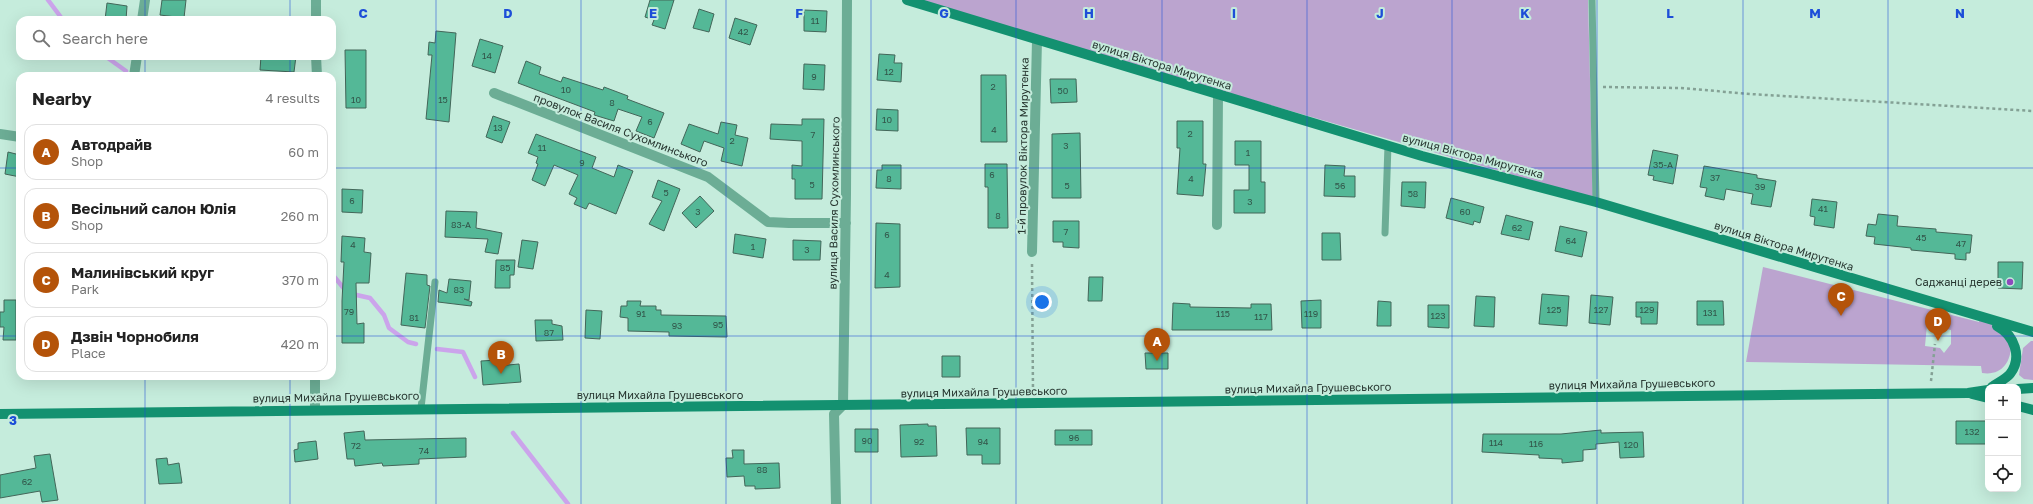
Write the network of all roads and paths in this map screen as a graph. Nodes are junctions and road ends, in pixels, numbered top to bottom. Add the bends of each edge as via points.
1 (145, 0) edge
2 (316, 0) edge
3 (847, 0) edge
4 (907, 0) edge
5 (1592, 0) edge
6 (143, 16) edge
7 (316, 16) edge
8 (1037, 40) junction
9 (136, 60) edge
10 (316, 60) edge
11 (135, 72) edge
12 (316, 72) edge
13 (1594, 86) junction
14 (494, 93) dead end
15 (1218, 94) junction
16 (2033, 111) edge
17 (0, 134) edge
18 (16, 136) edge
19 (1388, 145) junction
20 (1596, 202) junction
21 (846, 223) junction
22 (1217, 225) dead end
23 (1385, 233) dead end
24 (1032, 252) joint
25 (435, 282) dead end
26 (1977, 317) junction
27 (2033, 332) edge
28 (1935, 344) dead end
29 (315, 380) edge
30 (1996, 384) edge
31 (2033, 388) edge
32 (2021, 389) edge
33 (1985, 390) edge
34 (1930, 392) junction
35 (1968, 393) junction
36 (1985, 397) edge
37 (1033, 403) junction
38 (843, 405) junction
39 (2021, 407) edge
40 (421, 408) junction
41 (315, 409) junction
42 (2033, 410) edge
43 (0, 414) edge
44 (836, 504) edge

1 - 6 street
2 - 7 street
3 - 21 street, вулиця Василя Сухомлинського
4 - 8 street, вулиця Віктора Мирутенка
5 - 13 lane
8 - 15 street, вулиця Віктора Мирутенка
8 - 24 street, 1-й провулок Віктора Мирутенка
9 - 11 street
10 - 12 street
13 - 16 path via 1681,88
13 - 20 lane
14 - 21 street, провулок Василя Сухомлинського via 708,177 768,222
15 - 19 street, вулиця Віктора Мирутенка
15 - 22 street
17 - 18 street
19 - 20 street, вулиця Віктора Мирутенка
19 - 23 lane
20 - 26 street, вулиця Віктора Мирутенка
21 - 38 street, вулиця Василя Сухомлинського
24 - 37 path
25 - 40 lane
26 - 27 street, вулиця Віктора Мирутенка
26 - 30 street via 2008,333 2014,343 2016,357 2010,373
28 - 34 path
29 - 41 street
31 - 32 street
33 - 35 street
34 - 35 street, вулиця Михайла Грушевського
34 - 37 street, вулиця Михайла Грушевського
35 - 36 street
37 - 38 street, вулиця Михайла Грушевського
38 - 40 street, вулиця Михайла Грушевського
38 - 44 street via 834,414
39 - 42 street
40 - 41 street, вулиця Михайла Грушевського
41 - 43 street, вулиця Михайла Грушевського

